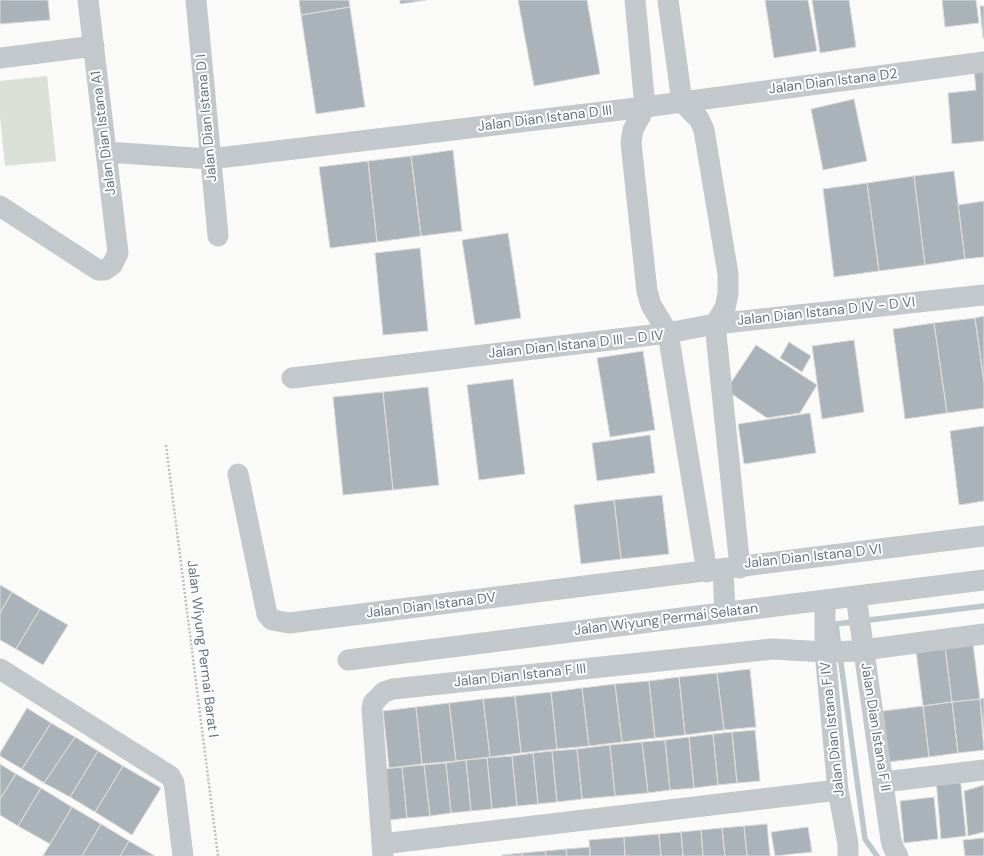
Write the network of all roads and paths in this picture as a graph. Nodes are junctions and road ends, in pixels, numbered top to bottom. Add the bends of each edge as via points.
1 (88, 0) edge
2 (196, 0) edge
3 (635, 0) edge
4 (668, 0) edge
5 (94, 46) junction
6 (0, 58) edge
7 (984, 62) edge
8 (682, 102) junction
9 (645, 107) junction
10 (106, 152) junction
11 (210, 159) junction
12 (0, 206) edge
13 (218, 236) dead end
14 (984, 295) edge
15 (715, 324) junction
16 (668, 333) junction
17 (292, 378) dead end
18 (166, 444) dead end
19 (238, 474) dead end
20 (984, 536) edge
21 (723, 570) junction
22 (984, 580) edge
23 (825, 600) junction
24 (857, 601) junction
25 (725, 613) junction
26 (984, 634) edge
27 (860, 646) junction
28 (828, 652) junction
29 (348, 660) dead end
30 (0, 670) edge
31 (984, 770) edge
32 (884, 782) junction
33 (838, 790) junction
34 (382, 850) edge
35 (183, 856) edge
36 (218, 856) edge
37 (848, 856) edge
38 (898, 856) edge

1 - 5 street, Jalan Dian Istana A1
2 - 11 street, Jalan Dian Istana D I
3 - 9 street
4 - 8 street
5 - 6 street
5 - 10 street, Jalan Dian Istana A1
7 - 8 street, Jalan Dian Istana D2
8 - 9 street, Jalan Dian Istana D2
8 - 15 street via 699,119 704,130 728,274 725,308
9 - 11 street, Jalan Dian Istana D III
9 - 16 street via 633,130 631,143 647,291 651,305
10 - 11 street, Jalan Dian Istana D III
10 - 12 street, Jalan Dian Istana A1 via 118,252 112,265 105,270 98,270
11 - 13 street, Jalan Dian Istana D I
14 - 15 street, Jalan Dian Istana D IV - D VI
15 - 16 street, Jalan Dian Istana D IV - D VI
15 - 21 street, Jalan Dian Istana D VI
16 - 17 street, Jalan Dian Istana D III - D IV
16 - 21 street, Jalan Dian Istana D III - D IV
18 - 36 path, Jalan Wiyung Permai Barat I
19 - 21 street, Jalan Dian Istana DV via 267,614 272,620 279,622 289,623
20 - 21 street, Jalan Dian Istana D VI
21 - 25 street
22 - 24 street, Jalan Wiyung Permai Selatan
23 - 24 street, Jalan Wiyung Permai Selatan
23 - 25 street, Jalan Wiyung Permai Selatan
23 - 28 street, Jalan Dian Istana F IV
24 - 27 street, Jalan Dian Istana F II
25 - 29 street, Jalan Wiyung Permai Selatan
26 - 27 street, Jalan Dian Istana F III
27 - 28 street, Jalan Dian Istana F III
27 - 32 street, Jalan Dian Istana F II
28 - 33 street, Jalan Dian Istana F IV
28 - 34 street, Jalan Dian Istana F III via 773,649 401,688 384,692 373,703 372,710
30 - 35 street via 172,779
31 - 32 street
32 - 38 street, Jalan Dian Istana F II via 890,840
33 - 34 street
33 - 37 street, Jalan Dian Istana F IV

